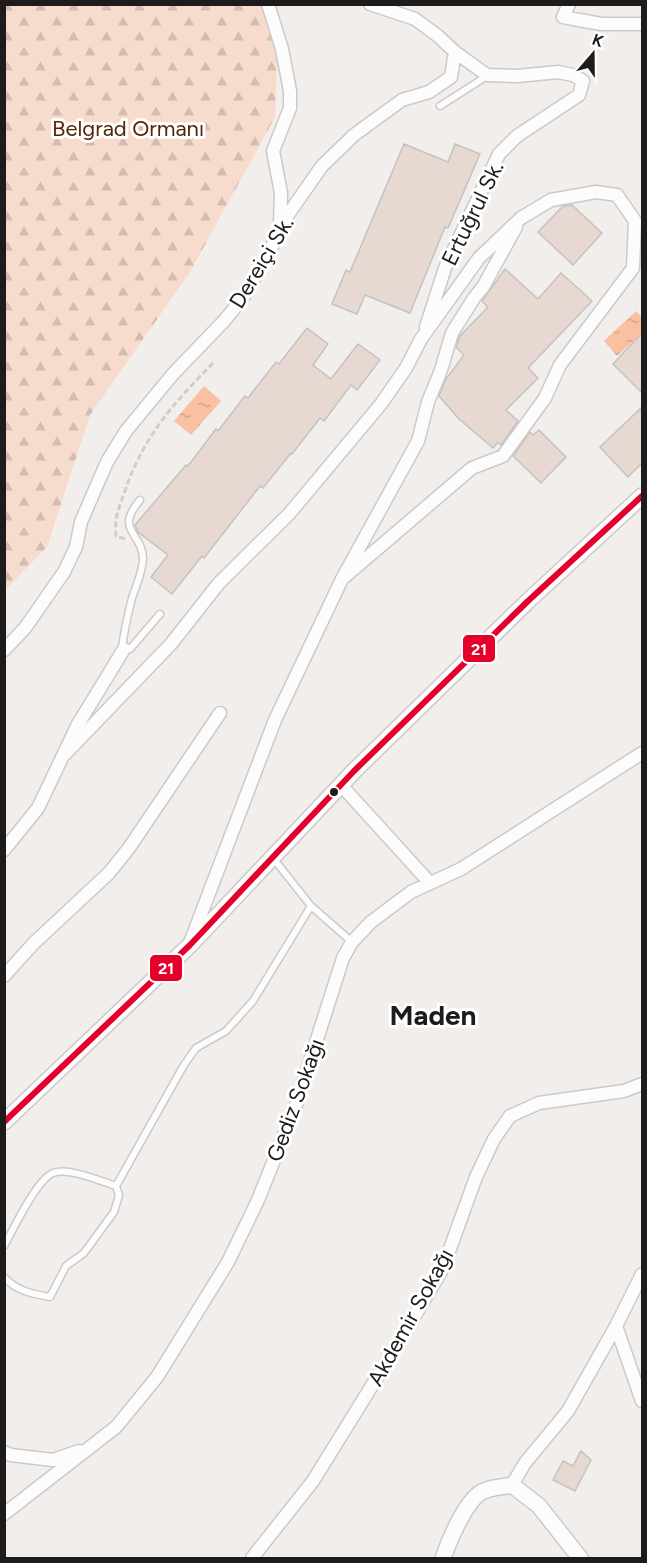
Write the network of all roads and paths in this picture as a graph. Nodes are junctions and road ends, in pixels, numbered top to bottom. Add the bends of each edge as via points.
1 (268, 4) edge
2 (370, 4) edge
3 (569, 4) edge
4 (642, 24) edge
5 (455, 52) junction
6 (487, 75) junction
7 (440, 106) dead end
8 (521, 218) junction
9 (280, 226) junction
10 (422, 339) junction
11 (214, 362) dead end
12 (642, 496) edge
13 (140, 500) dead end
14 (114, 522) dead end
15 (342, 579) junction
16 (160, 614) dead end
17 (124, 649) junction
18 (4, 650) edge
19 (220, 713) dead end
20 (642, 753) edge
21 (64, 755) junction
22 (341, 785) junction
23 (4, 850) edge
24 (273, 857) junction
25 (430, 883) junction
26 (310, 906) junction
27 (352, 942) junction
28 (190, 945) junction
29 (4, 976) edge
30 (642, 1084) edge
31 (4, 1122) edge
32 (116, 1186) junction
33 (4, 1246) edge
34 (642, 1274) edge
35 (4, 1277) edge
36 (616, 1326) junction
37 (642, 1401) edge
38 (88, 1448) junction
39 (4, 1452) edge
40 (512, 1485) junction
41 (4, 1514) edge
42 (252, 1558) edge
43 (443, 1558) edge
44 (580, 1558) edge

1 - 9 street via 290,91 290,108 273,151 281,193
2 - 5 street via 415,19
3 - 4 street via 563,17 601,24
5 - 6 street
5 - 9 street, Dereiçi Sk. via 451,77 429,92 402,100 354,135 322,166
6 - 7 lane
6 - 10 street, Ertuğrul Sk. via 558,72 583,81 579,95 517,136 499,154 445,268
8 - 10 street via 479,258
8 - 15 street via 453,333 418,441
8 - 15 street via 551,200 596,192 617,195 635,221 633,268 560,365 545,398 503,456 472,468
9 - 18 street, Dereiçi Sk. via 242,299 126,431 107,462 64,572 31,621
10 - 21 street via 381,405 289,514 219,583 171,644
11 - 14 path via 165,414 145,444
12 - 22 street via 528,601
13 - 17 lane via 131,510 129,525 143,556 125,626
15 - 28 street via 275,720
16 - 17 lane via 130,649
17 - 21 street via 76,726
19 - 29 street via 109,873
20 - 25 street, Gediz Sokağı via 461,869
21 - 23 street via 38,808
22 - 24 street
22 - 25 street
24 - 26 lane
24 - 28 street
25 - 27 street, Gediz Sokağı via 371,922
26 - 27 lane
26 - 32 lane via 253,1001 226,1030 196,1048 184,1065
27 - 38 street, Gediz Sokağı via 343,958 295,1108 228,1263 157,1377 116,1427
28 - 31 street
30 - 42 street, Akdemir Sokağı via 624,1091 539,1103 510,1116 476,1177 442,1268 413,1318 313,1481
32 - 33 lane via 66,1171 52,1173 37,1190
32 - 35 lane via 119,1195 114,1212 84,1253 66,1266 50,1297 30,1294
34 - 36 street
36 - 37 street
36 - 40 street via 568,1411
38 - 39 street via 53,1460
38 - 41 street, Gediz Sokağı
40 - 43 street via 477,1494 459,1521
40 - 44 street via 539,1506

